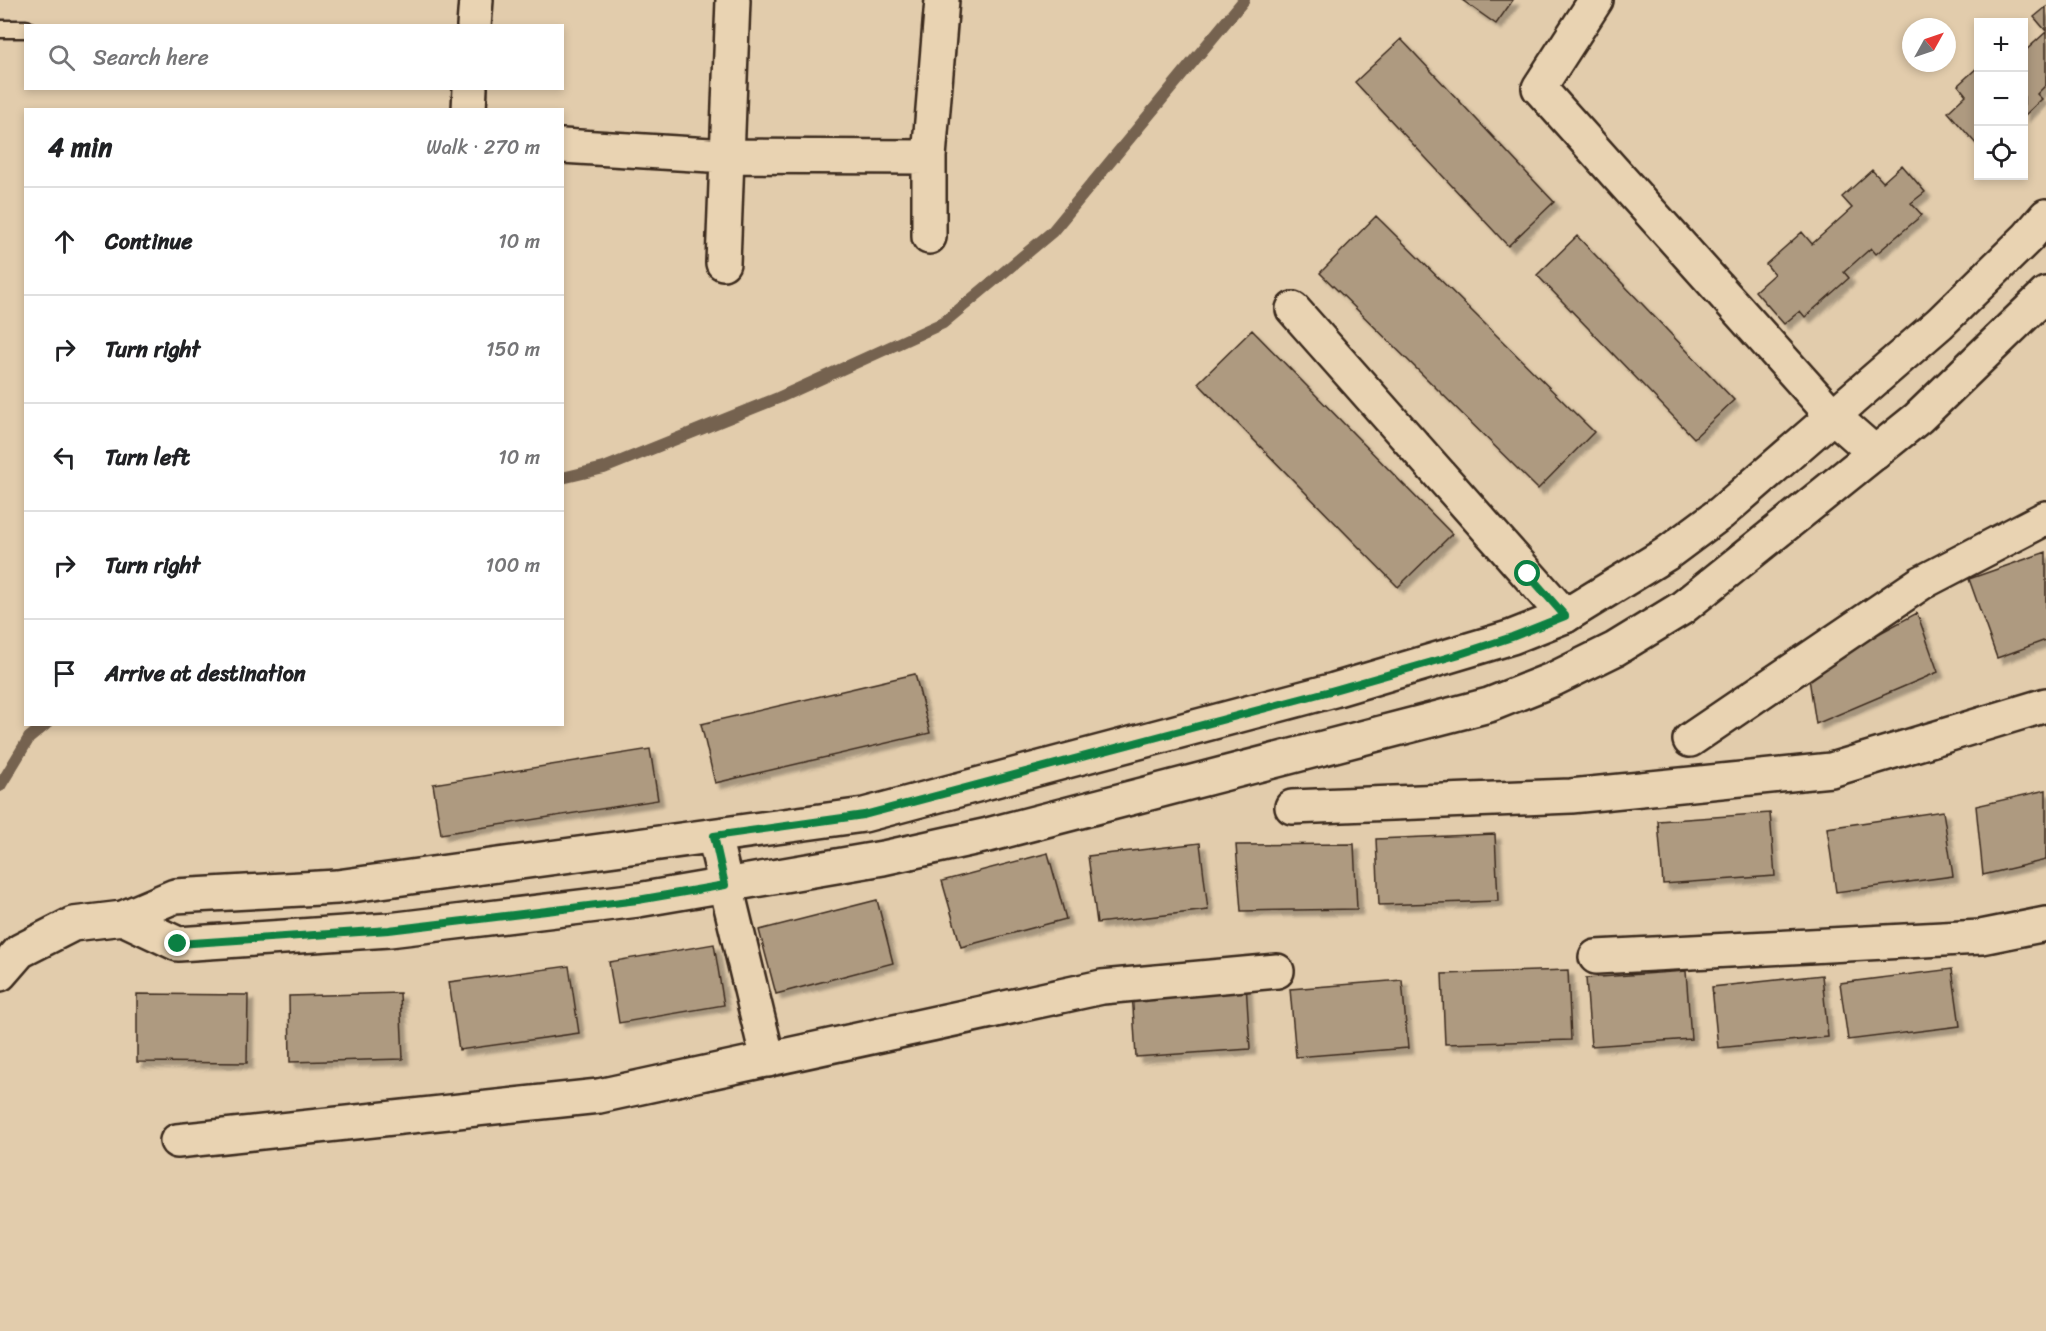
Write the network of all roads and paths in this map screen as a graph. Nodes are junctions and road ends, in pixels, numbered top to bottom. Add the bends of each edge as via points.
1 (476, 0) edge
2 (733, 0) edge
3 (942, 0) edge
4 (1596, 0) edge
5 (474, 24) edge
6 (0, 29) edge
7 (24, 29) edge
8 (470, 90) edge
9 (469, 108) edge
10 (564, 146) edge
11 (727, 156) junction
12 (929, 157) junction
13 (2046, 216) edge
14 (929, 237) dead end
15 (723, 263) dead end
16 (2046, 294) edge
17 (1293, 309) dead end
18 (1833, 416) junction
19 (1875, 453) junction
20 (2046, 518) edge
21 (1565, 616) junction
22 (2046, 705) edge
23 (1690, 740) dead end
24 (1292, 807) dead end
25 (714, 836) junction
26 (725, 885) junction
27 (123, 918) junction
28 (2046, 924) edge
29 (1596, 957) dead end
30 (1277, 971) dead end
31 (0, 974) edge
32 (768, 1059) junction
33 (177, 1141) dead end

1 - 5 street
2 - 11 street
3 - 12 street
4 - 18 street via 1539,88
6 - 7 lane
8 - 9 street
10 - 11 street
11 - 12 street
11 - 15 street
12 - 14 street
13 - 18 street via 1940,323
16 - 19 street via 1935,402
17 - 21 street
18 - 19 street
18 - 21 street via 1721,513 1666,554
19 - 26 street via 1682,608 1615,649 1489,705 988,835
20 - 23 street via 1921,583
21 - 25 street via 1437,660 1043,769 864,815
22 - 24 street via 1830,770 1571,796
25 - 26 street
25 - 27 street via 337,887 175,896
26 - 27 street via 638,900 389,930 178,944
26 - 32 street
27 - 31 street via 73,924 20,951
28 - 29 street via 1981,937
30 - 32 street via 1102,987
32 - 33 street via 599,1096

